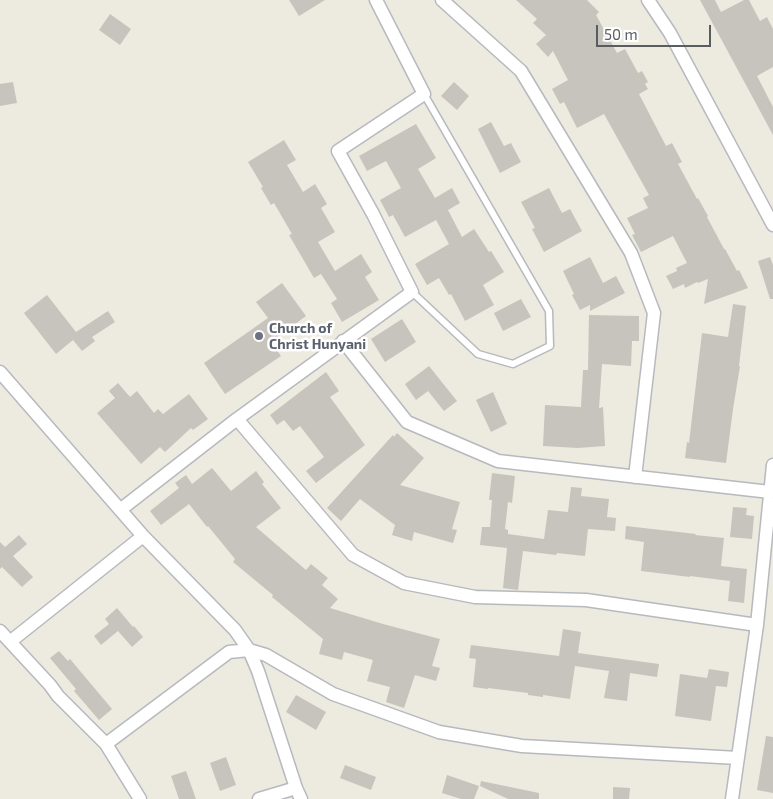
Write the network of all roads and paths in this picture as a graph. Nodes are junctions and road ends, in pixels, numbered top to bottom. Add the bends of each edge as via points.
1 (376, 0) edge
2 (442, 0) edge
3 (648, 0) edge
4 (424, 94) junction
5 (773, 225) edge
6 (412, 292) junction
7 (343, 340) junction
8 (0, 372) edge
9 (236, 418) junction
10 (773, 465) edge
11 (635, 477) junction
12 (770, 492) junction
13 (120, 510) junction
14 (142, 536) junction
15 (768, 572) edge
16 (757, 626) junction
17 (0, 631) edge
18 (11, 641) junction
19 (249, 650) junction
20 (106, 744) junction
21 (738, 758) junction
22 (299, 793) edge
23 (140, 799) edge
24 (259, 799) edge
25 (732, 799) edge

1 - 4 street
2 - 11 street via 521,71 631,253 654,313
3 - 5 street via 670,33
4 - 6 street via 338,150
4 - 6 lane via 549,311 550,346 514,364 478,354
6 - 7 street
7 - 9 street
7 - 11 street via 407,422 498,461
8 - 13 street
9 - 13 street
9 - 16 street via 353,555 404,583 475,598 586,600
10 - 12 street
11 - 12 street
12 - 15 street
13 - 14 street
14 - 18 street
14 - 19 street via 235,630
15 - 16 street
16 - 21 street
17 - 18 street
18 - 20 street via 58,696
19 - 20 street via 229,652
19 - 21 street via 266,655 333,694 439,732 522,746
19 - 22 street
20 - 23 street
21 - 25 street
22 - 24 street

